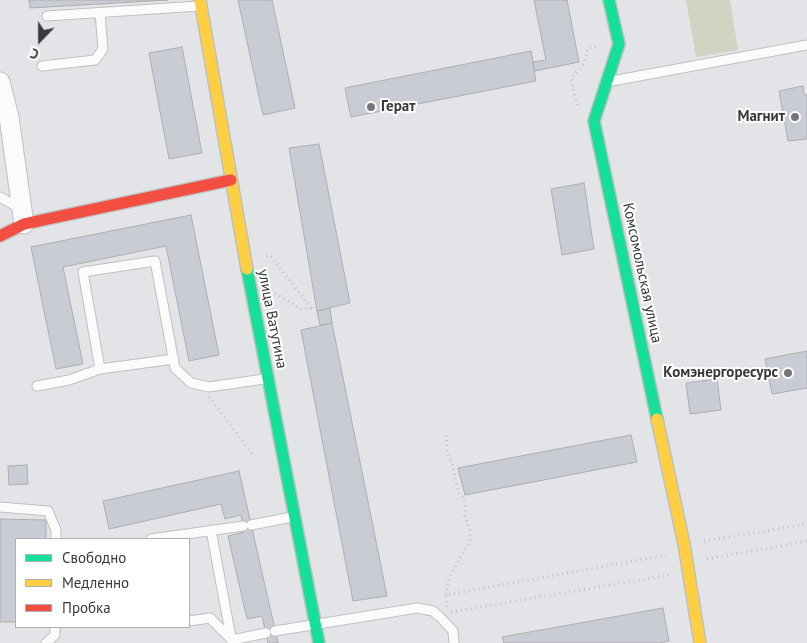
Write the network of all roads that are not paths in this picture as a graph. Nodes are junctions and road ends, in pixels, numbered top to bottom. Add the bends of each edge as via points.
1 (610, 0) edge
2 (201, 3) edge
3 (100, 13) junction
4 (47, 16) dead end
5 (807, 45) edge
6 (42, 66) dead end
7 (0, 82) edge
8 (606, 82) junction
9 (231, 180) junction
10 (0, 197) edge
11 (23, 217) junction
12 (0, 236) edge
13 (174, 359) junction
14 (100, 369) junction
15 (268, 378) junction
16 (37, 386) dead end
17 (0, 507) edge
18 (294, 516) junction
19 (211, 530) junction
20 (56, 538) edge
21 (158, 538) edge
22 (190, 621) edge
23 (316, 624) junction
24 (55, 628) edge
25 (232, 641) edge
26 (46, 643) edge
27 (319, 643) edge
28 (454, 643) edge
29 (700, 643) edge

1 - 8 street, Комсомольская улица via 619,44
2 - 3 lane
2 - 9 street, улица Ватутина
3 - 4 lane
3 - 6 lane via 103,49 95,60
5 - 8 lane
7 - 11 street via 9,117
8 - 29 street, Комсомольская улица via 594,121 684,544
9 - 11 street
9 - 15 street, улица Ватутина
10 - 11 lane
11 - 12 street
13 - 14 lane
13 - 14 lane via 155,261 83,272
13 - 15 lane via 175,368 191,383 200,386
14 - 16 lane via 69,380
15 - 18 street, улица Ватутина
17 - 20 lane via 48,511
18 - 19 lane
18 - 23 street, улица Ватутина
19 - 21 lane
19 - 25 lane
22 - 25 lane via 210,618
23 - 25 lane
23 - 27 street, улица Ватутина
23 - 28 lane via 417,608 433,611 440,617 453,632
24 - 26 lane via 55,635

